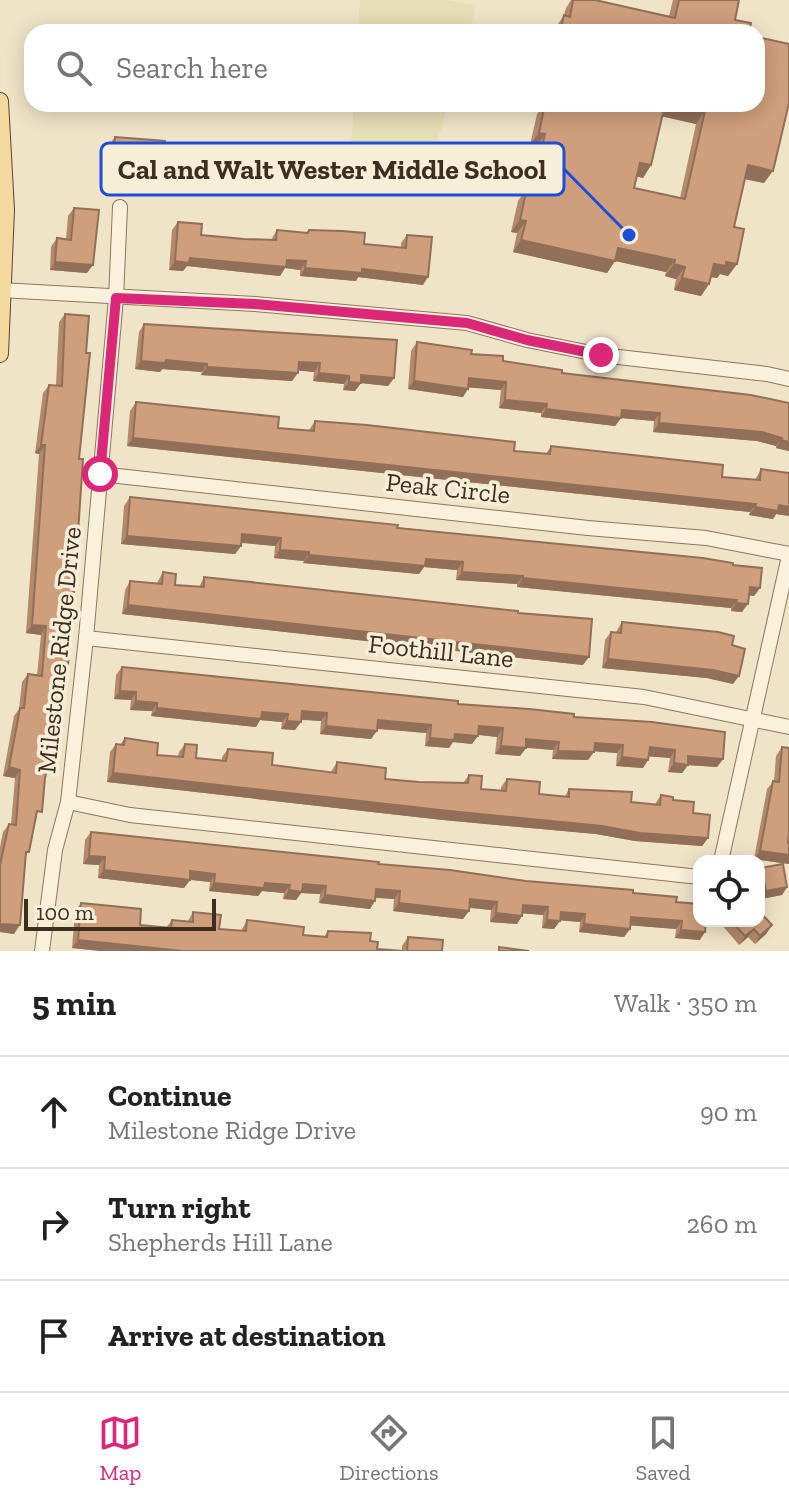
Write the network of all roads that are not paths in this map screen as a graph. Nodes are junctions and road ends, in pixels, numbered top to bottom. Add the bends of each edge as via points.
1 (0, 101) edge
2 (120, 207) dead end
3 (2, 290) edge
4 (116, 298) junction
5 (0, 354) edge
6 (789, 379) edge
7 (100, 474) junction
8 (789, 555) edge
9 (86, 638) junction
10 (752, 718) junction
11 (789, 727) edge
12 (68, 802) junction
13 (722, 855) edge
14 (693, 876) edge
15 (42, 951) edge

1 - 3 main road via 6,197
2 - 4 street, Milestone Ridge Drive
3 - 4 street
3 - 5 main road
4 - 6 street via 467,323 601,355
4 - 7 street, Milestone Ridge Drive
7 - 8 street, Peak Circle via 706,538
7 - 9 street, Milestone Ridge Drive
8 - 10 street
9 - 10 street, Foothill Lane via 644,697
9 - 12 street, Milestone Ridge Drive
10 - 11 street, Foothill Lane
10 - 13 street
12 - 14 street via 130,815
12 - 15 street, Milestone Ridge Drive via 55,850

